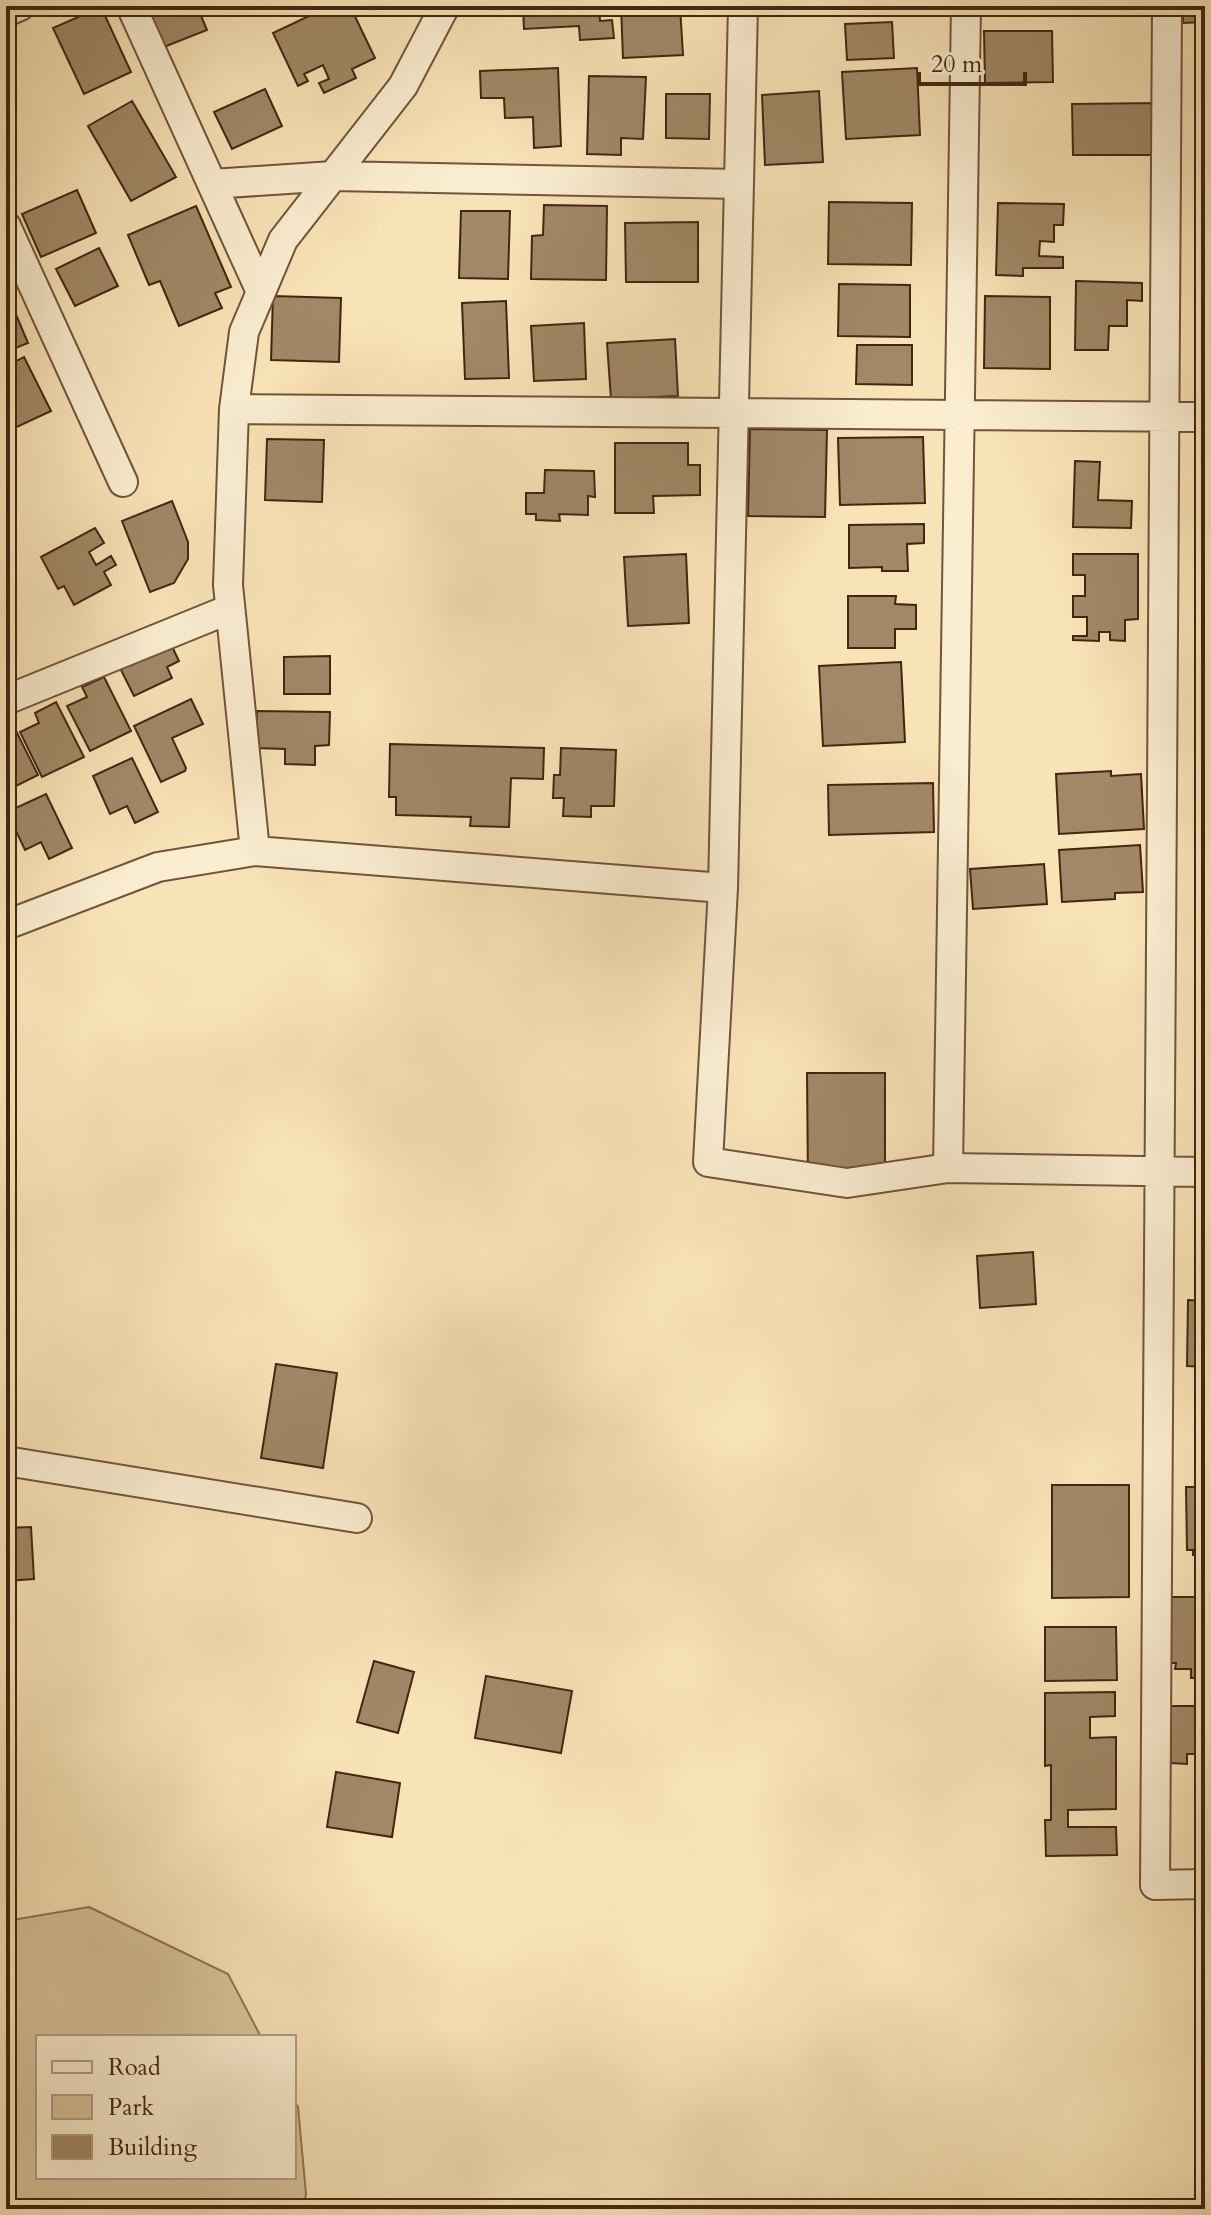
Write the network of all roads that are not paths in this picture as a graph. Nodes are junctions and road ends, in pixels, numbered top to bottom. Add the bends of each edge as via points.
1 (20, 6) edge
2 (131, 6) edge
3 (445, 6) edge
4 (743, 6) edge
5 (966, 6) edge
6 (1167, 6) edge
7 (6, 12) edge
8 (333, 176) junction
9 (212, 184) junction
10 (739, 184) junction
11 (6, 226) edge
12 (261, 292) junction
13 (234, 409) junction
14 (734, 412) junction
15 (960, 416) junction
16 (1205, 417) edge
17 (1165, 419) junction
18 (123, 482) dead end
19 (230, 609) junction
20 (6, 700) edge
21 (255, 851) junction
22 (723, 888) junction
23 (6, 925) edge
24 (948, 1168) junction
25 (1160, 1171) junction
26 (1205, 1172) edge
27 (6, 1461) edge
28 (357, 1518) dead end
29 (1205, 1884) edge

1 - 7 street
2 - 9 street
3 - 8 street via 403,86
4 - 10 street
5 - 15 street
6 - 17 street
8 - 9 street
8 - 10 street
8 - 12 street via 283,240
9 - 12 street
10 - 14 street
11 - 18 street
12 - 13 street via 244,332
13 - 14 street
13 - 19 street
14 - 15 street
14 - 22 street
15 - 17 street
15 - 24 street
16 - 17 street
17 - 25 street
19 - 20 street
19 - 21 street
21 - 22 street
21 - 23 street via 158,867
22 - 24 street via 708,1162 847,1183
24 - 25 street
25 - 26 street
25 - 29 street via 1155,1885
27 - 28 street

